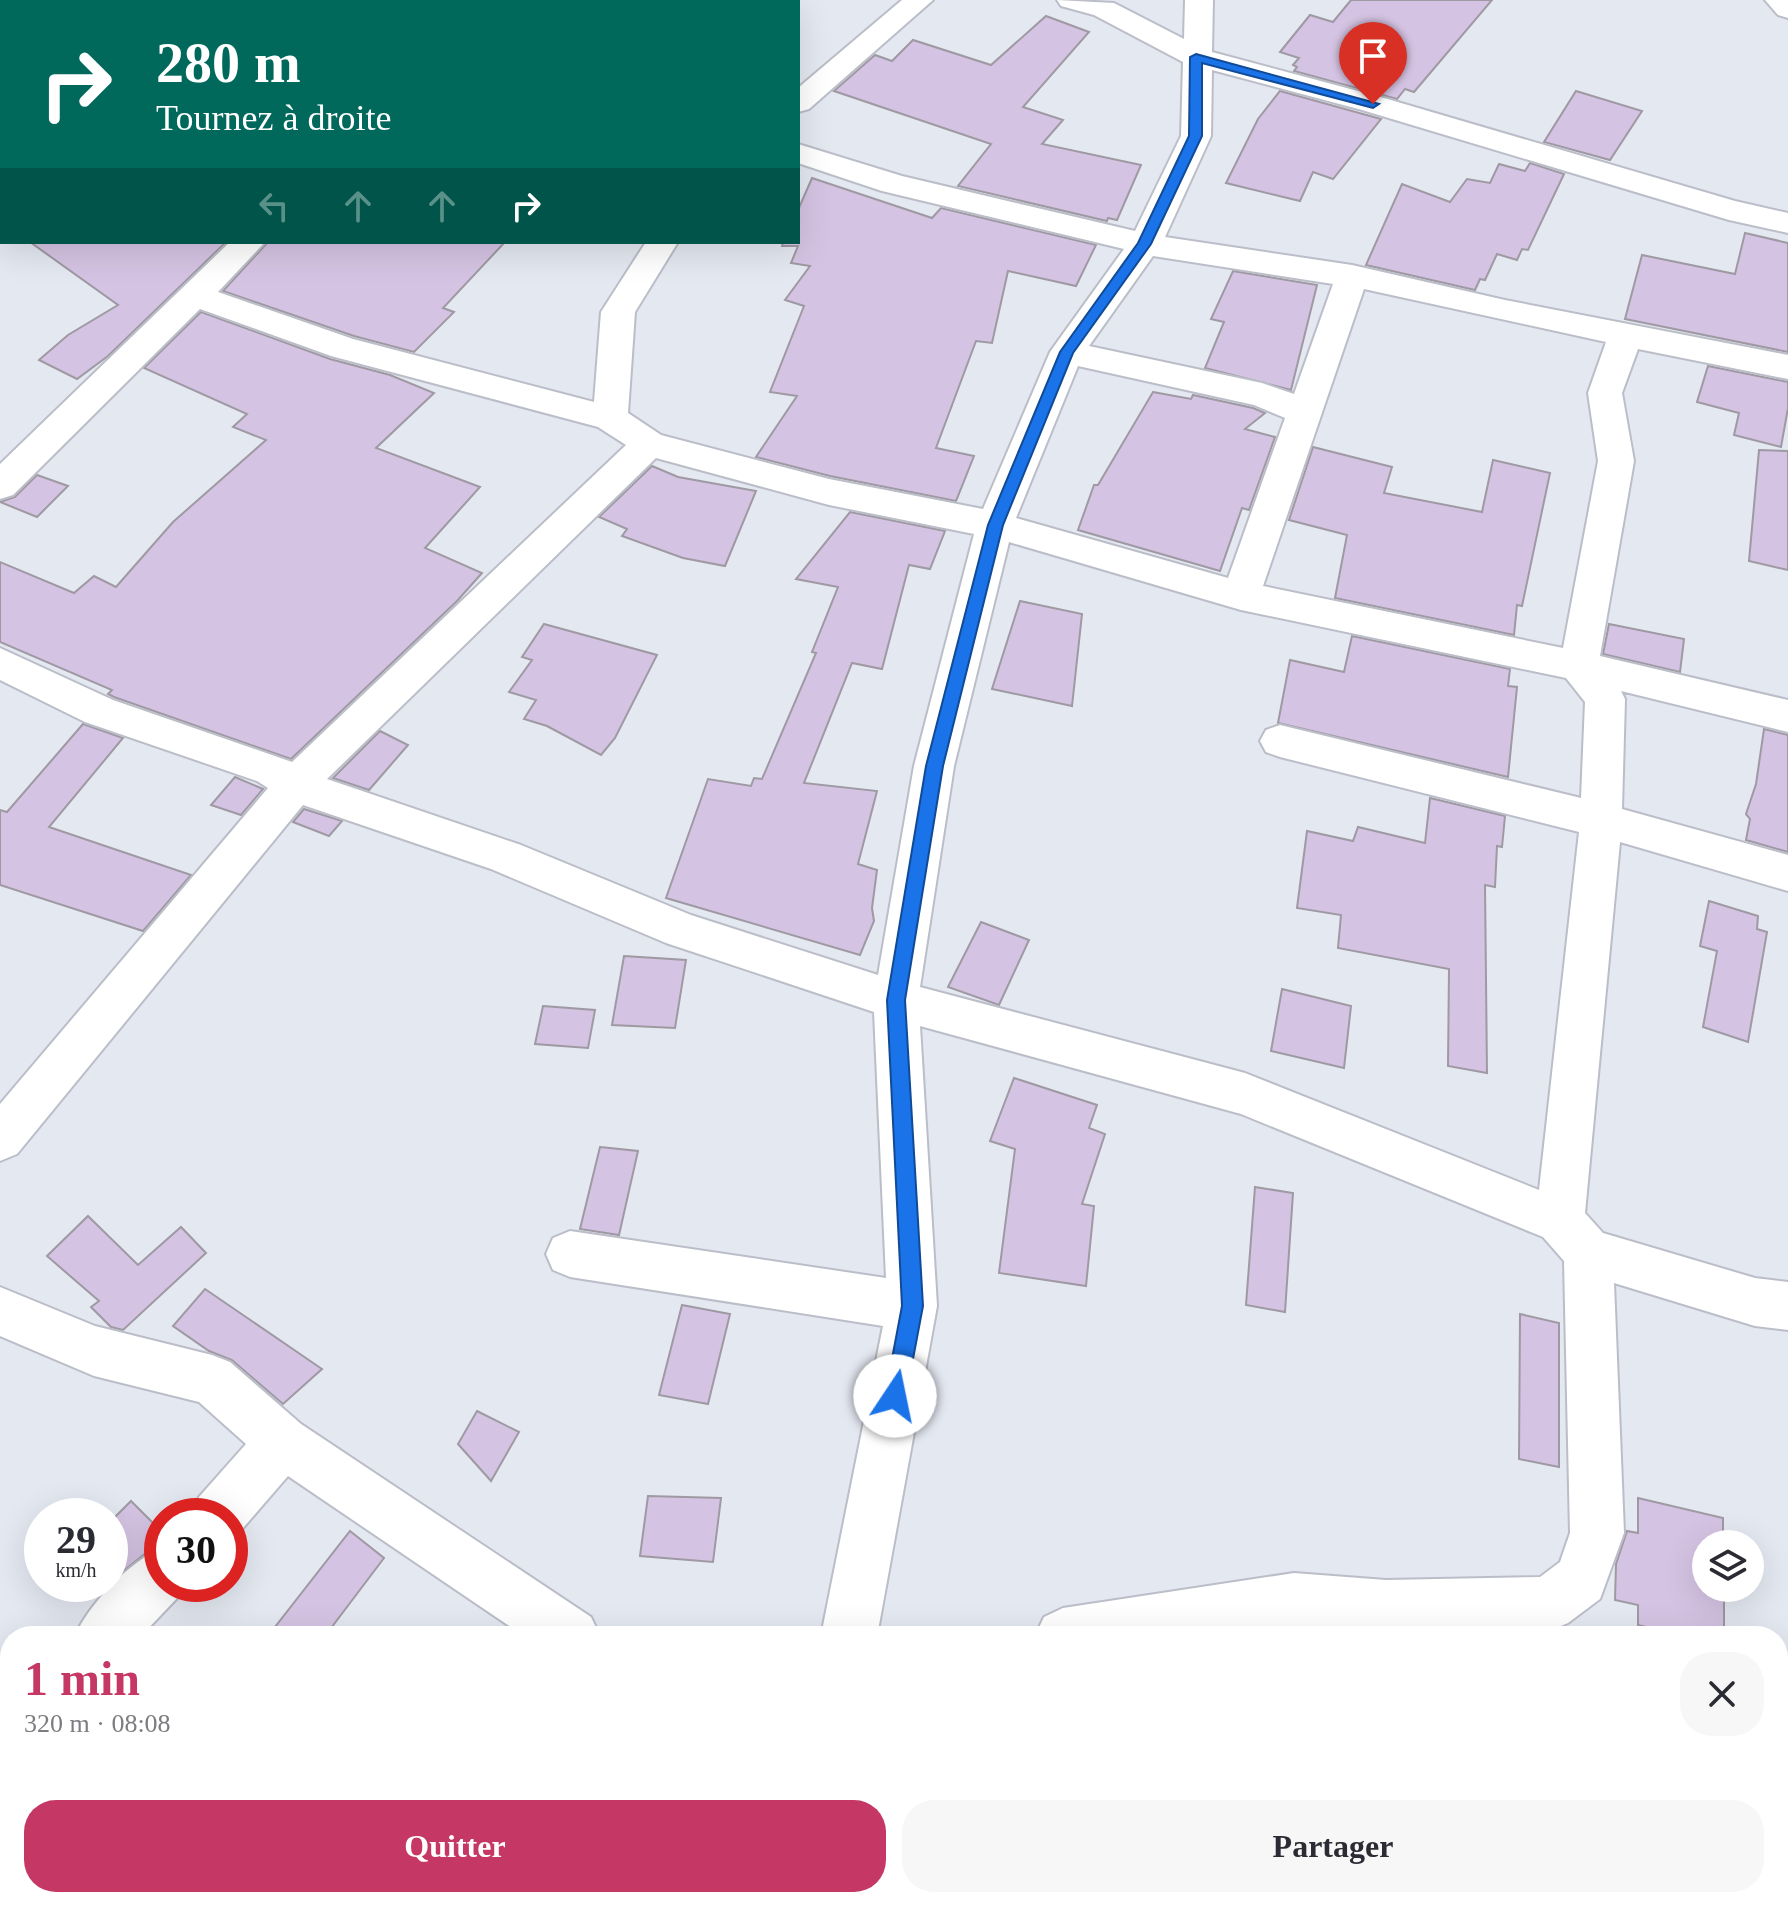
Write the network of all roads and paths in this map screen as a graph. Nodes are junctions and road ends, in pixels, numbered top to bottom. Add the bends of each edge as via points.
1 (919, 0) edge
2 (1071, 0) edge
3 (1199, 0) edge
4 (1779, 0) edge
5 (1788, 9) edge
6 (1196, 57) junction
7 (800, 101) edge
8 (800, 154) edge
9 (1788, 223) edge
10 (247, 244) edge
11 (661, 244) edge
12 (1145, 244) junction
13 (1352, 276) junction
14 (194, 295) junction
15 (1626, 334) junction
16 (1067, 352) junction
17 (1788, 367) edge
18 (1305, 412) junction
19 (610, 418) junction
20 (649, 444) junction
21 (0, 486) edge
22 (995, 525) junction
23 (1241, 596) junction
24 (0, 663) edge
25 (1579, 666) junction
26 (1788, 716) edge
27 (1280, 741) dead end
28 (295, 785) junction
29 (1601, 820) junction
30 (1788, 873) edge
31 (896, 1000) junction
32 (0, 1139) edge
33 (1574, 1237) junction
34 (570, 1254) dead end
35 (912, 1306) junction
36 (1788, 1306) edge
37 (0, 1311) edge
38 (283, 1442) junction
39 (234, 1498) edge
40 (144, 1594) edge
41 (113, 1626) edge
42 (557, 1626) edge
43 (851, 1626) edge
44 (1127, 1626) edge

1 - 7 street
2 - 6 street via 1104,9
3 - 6 street
4 - 5 street
6 - 9 street
6 - 12 street via 1196,136
8 - 12 street via 893,184
10 - 14 street
11 - 19 street via 618,312
12 - 13 street
12 - 16 street
13 - 15 street
13 - 18 street
14 - 19 street via 343,348
14 - 21 street
15 - 17 street
15 - 25 street via 1605,393 1616,461
16 - 18 street via 1262,395
16 - 22 street
18 - 23 street
19 - 20 street
20 - 22 street via 829,492
20 - 28 street
22 - 23 street
22 - 31 street via 934,766
23 - 25 street
24 - 28 street via 99,711 271,769
25 - 26 street
25 - 29 street via 1605,699
27 - 29 street
28 - 31 street via 506,857 681,930
28 - 32 street
29 - 30 street
29 - 33 street
31 - 33 street via 1245,1094
31 - 35 street
33 - 36 street via 1755,1302
33 - 44 street via 1597,1533 1581,1580 1549,1604 1386,1607 1294,1600
34 - 35 street
35 - 43 street
37 - 38 street via 94,1351 212,1380
38 - 39 street
38 - 42 street
40 - 41 street

